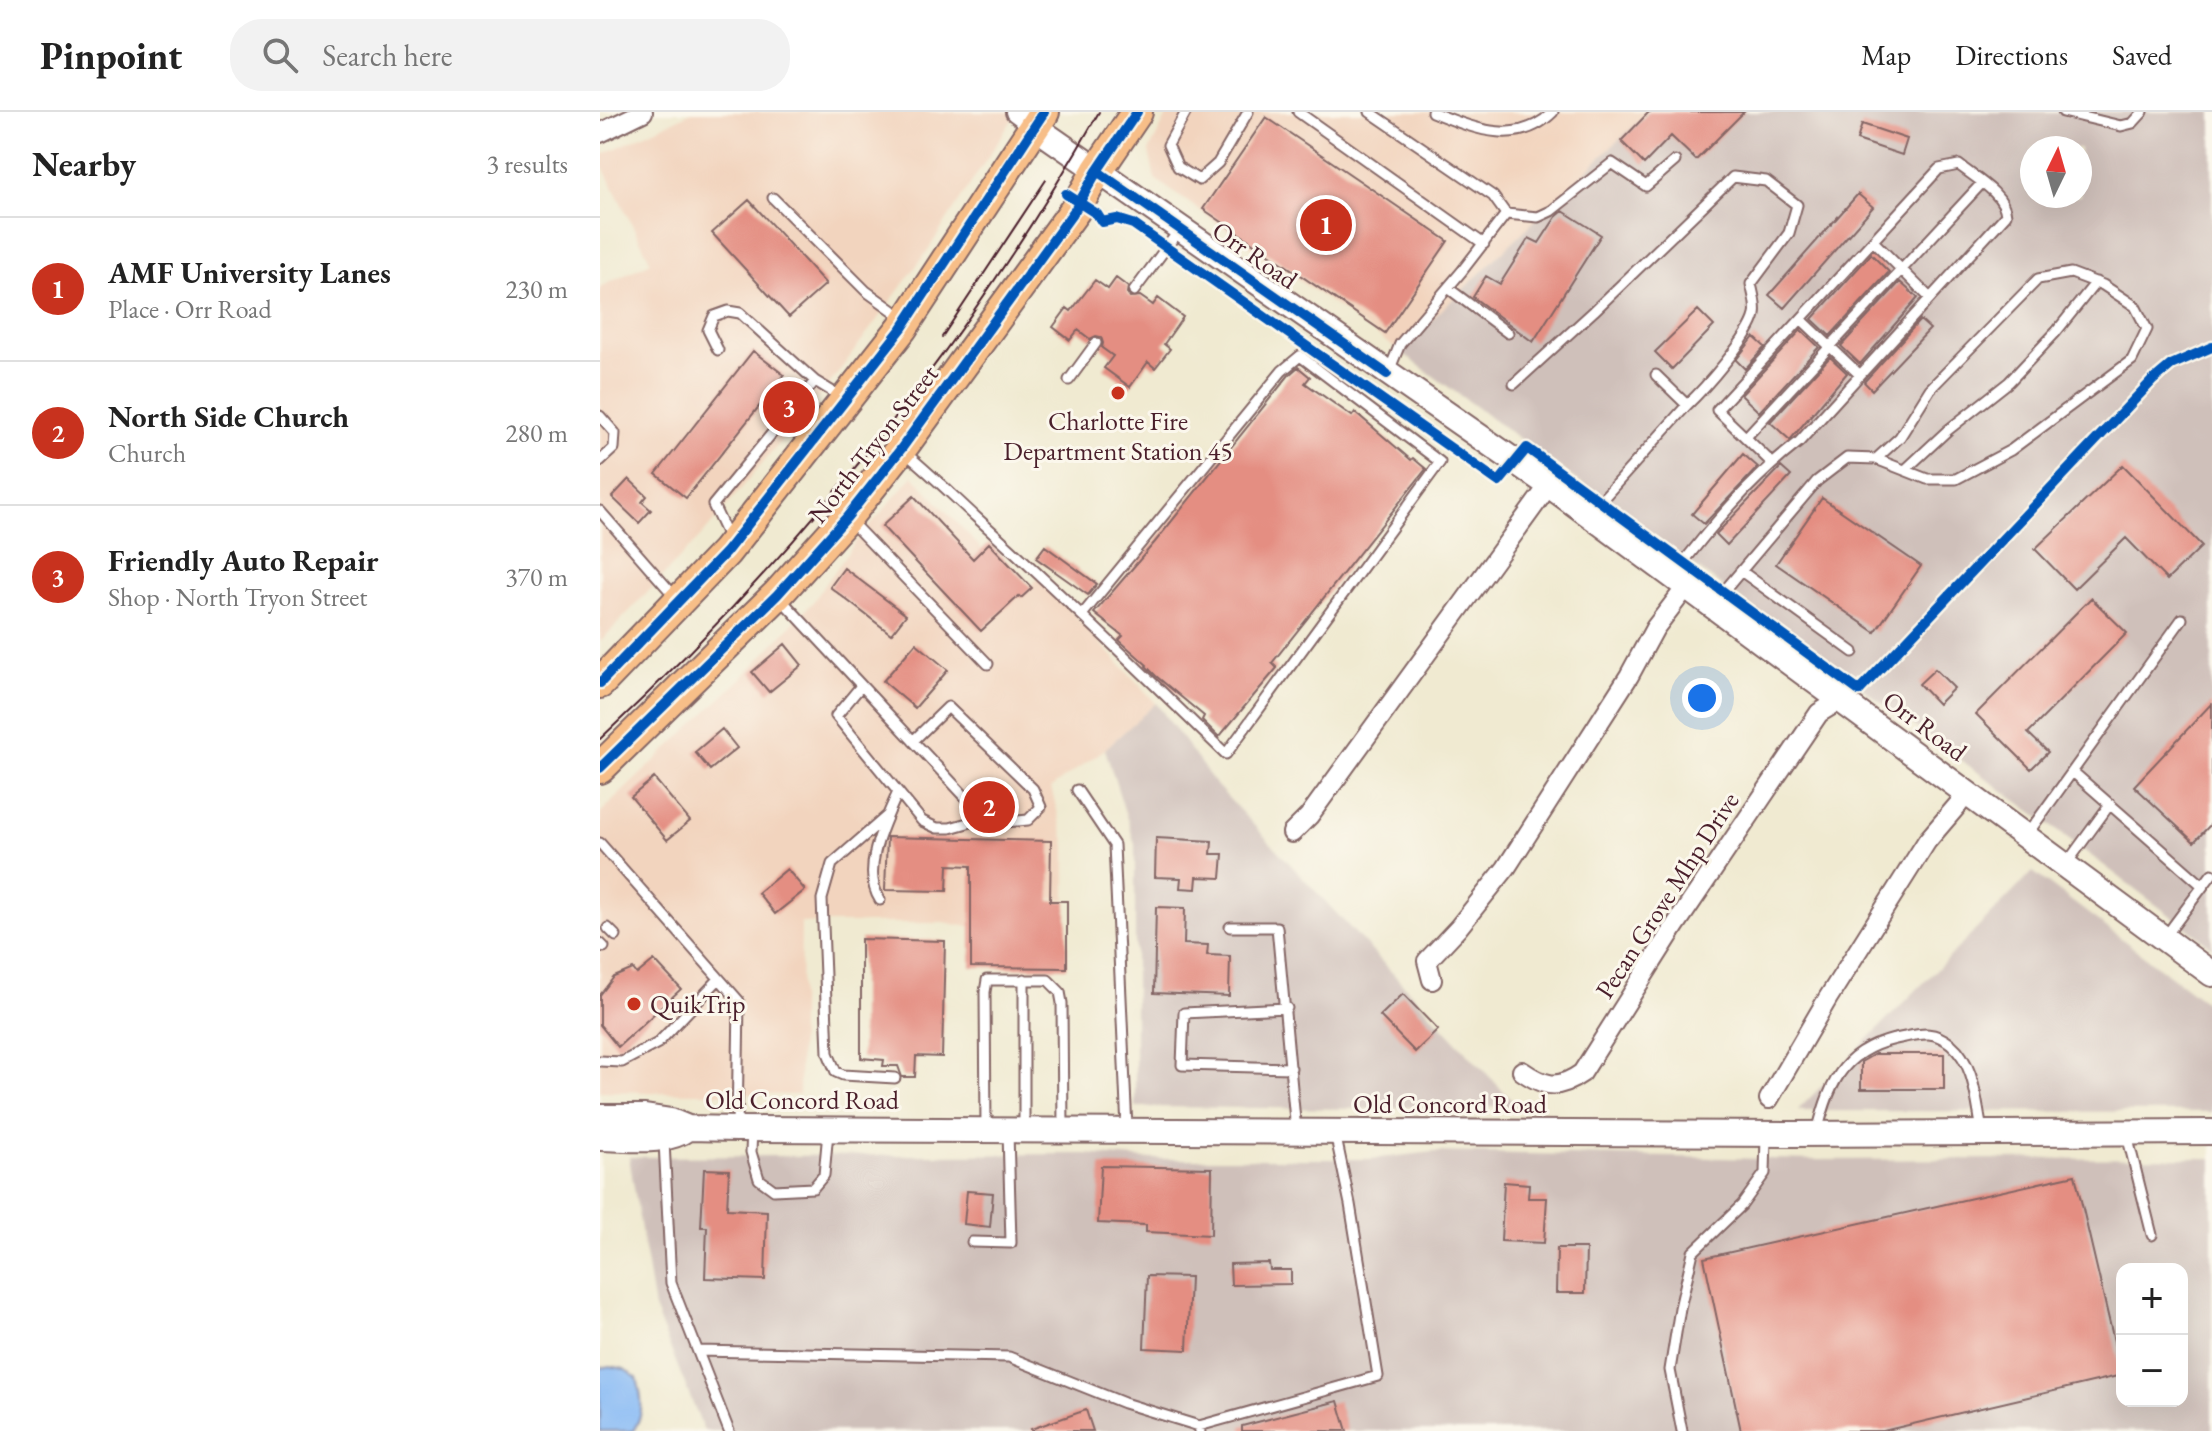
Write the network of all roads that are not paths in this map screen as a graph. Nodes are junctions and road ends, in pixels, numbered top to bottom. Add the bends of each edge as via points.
1 (643, 112) edge
2 (1137, 112) edge
3 (1186, 112) edge
4 (1248, 112) edge
5 (1298, 112) edge
6 (1370, 112) edge
7 (1432, 112) edge
8 (1553, 112) edge
9 (2063, 112) edge
10 (2143, 112) edge
11 (1031, 117) edge
12 (600, 133) edge
13 (1675, 161) dead end
14 (1097, 171) junction
15 (1982, 183) junction
16 (773, 198) dead end
17 (1506, 214) junction
18 (1180, 229) junction
19 (1873, 241) junction
20 (1484, 244) junction
21 (1902, 270) junction
22 (2096, 282) junction
23 (1448, 288) junction
24 (1134, 291) dead end
25 (1930, 298) junction
26 (1801, 319) junction
27 (907, 321) junction
28 (1508, 333) dead end
29 (1096, 343) dead end
30 (1830, 346) junction
31 (718, 350) dead end
32 (1387, 374) junction
33 (1656, 375) dead end
34 (1860, 375) junction
35 (1069, 380) dead end
36 (815, 381) junction
37 (1514, 384) dead end
38 (846, 400) junction
39 (1687, 405) junction
40 (600, 416) edge
41 (1746, 437) junction
42 (901, 449) junction
43 (1876, 459) junction
44 (600, 461) edge
45 (1772, 463) junction
46 (1905, 470) junction
47 (1549, 485) junction
48 (600, 511) edge
49 (1589, 514) junction
50 (847, 517) junction
51 (731, 544) junction
52 (1741, 571) junction
53 (1680, 581) junction
54 (777, 595) junction
55 (680, 601) junction
56 (1712, 605) junction
57 (1082, 615) junction
58 (2182, 619) dead end
59 (1853, 652) dead end
60 (988, 664) dead end
61 (600, 683) edge
62 (861, 686) junction
63 (1842, 699) junction
64 (913, 741) junction
65 (600, 768) edge
66 (2073, 772) junction
67 (1077, 790) dead end
68 (898, 792) junction
69 (1968, 793) junction
70 (2110, 804) junction
71 (887, 816) junction
72 (985, 818) junction
73 (1292, 833) dead end
74 (2026, 836) junction
75 (600, 843) edge
76 (609, 852) junction
77 (600, 860) edge
78 (2065, 865) junction
79 (2212, 874) edge
80 (2203, 886) junction
81 (880, 900) dead end
82 (1230, 927) dead end
83 (608, 928) dead end
84 (616, 936) dead end
85 (2164, 938) junction
86 (2212, 974) edge
87 (719, 979) junction
88 (1024, 979) junction
89 (1432, 980) dead end
90 (1287, 1008) junction
91 (600, 1061) edge
92 (1291, 1068) junction
93 (1522, 1071) dead end
94 (895, 1078) dead end
95 (1769, 1099) dead end
96 (600, 1117) edge
97 (688, 1128) junction
98 (744, 1128) junction
99 (600, 1129) edge
100 (828, 1129) junction
101 (1006, 1129) junction
102 (1063, 1129) junction
103 (1127, 1129) junction
104 (1296, 1131) junction
105 (1334, 1131) junction
106 (1983, 1132) junction
107 (2126, 1132) junction
108 (2212, 1132) edge
109 (1766, 1133) junction
110 (1817, 1133) junction
111 (664, 1137) junction
112 (600, 1138) edge
113 (2152, 1235) dead end
114 (972, 1242) dead end
115 (698, 1351) junction
116 (1200, 1428) edge
117 (729, 1431) edge
118 (1682, 1431) edge

1 - 12 street
2 - 14 main road, North Tryon Street
3 - 4 lane via 1168,145 1178,167 1199,180 1218,163
5 - 20 lane
6 - 17 lane via 1493,196
7 - 8 lane via 1499,133 1526,130
9 - 10 lane via 2121,126
11 - 14 street, Orr Road
11 - 27 main road, North Tryon Street
13 - 17 lane via 1646,186 1612,163 1551,211 1538,217
14 - 18 street, Orr Road
14 - 42 main road, North Tryon Street via 1075,210
15 - 19 lane via 1959,165 1939,169
15 - 21 lane
15 - 25 lane via 2005,205 2006,215
16 - 27 lane via 866,291
17 - 20 lane
18 - 24 lane
18 - 32 street, Orr Road
19 - 21 lane
19 - 26 lane
20 - 23 lane
21 - 25 lane
21 - 30 lane
22 - 43 lane via 2071,273 2038,279 1930,389 1900,437
22 - 46 lane via 2009,382
22 - 46 lane via 2135,306 2147,329 2132,360 2011,450 1956,479 1927,479
23 - 28 lane
23 - 32 lane via 1400,344
25 - 34 lane
26 - 30 lane
26 - 41 lane via 1717,410
27 - 38 main road, North Tryon Street
29 - 35 lane
30 - 34 lane
30 - 41 lane
31 - 36 lane via 708,330 714,316 740,313
32 - 47 street, Orr Road
33 - 39 lane
34 - 45 lane via 1799,442
36 - 38 lane
36 - 51 lane via 713,505
37 - 39 lane via 1733,177 1766,181 1797,205 1789,233 1751,284 1756,314 1746,332
38 - 51 main road, North Tryon Street
39 - 49 lane
40 - 44 lane via 615,433 614,448
41 - 45 lane
42 - 50 main road, North Tryon Street
42 - 57 lane
43 - 46 lane
43 - 52 lane via 1847,458 1817,481
45 - 53 lane via 1708,529
47 - 49 street, Orr Road
47 - 73 street
48 - 55 lane
49 - 53 street, Orr Road
50 - 54 main road, North Tryon Street
50 - 60 lane
51 - 55 main road, North Tryon Street
52 - 56 lane
52 - 59 lane
53 - 56 street, Orr Road
53 - 89 street via 1629,676 1506,868 1427,961
54 - 62 lane
54 - 65 main road, North Tryon Street
55 - 61 main road, North Tryon Street
56 - 63 street, Orr Road
57 - 57 lane via 1226,754 1440,462 1300,356 1282,371
58 - 66 lane
62 - 64 lane
62 - 68 lane via 836,716
63 - 69 street, Orr Road
63 - 93 street, Pecan Grove Mhp Drive via 1819,713 1582,1073 1550,1085
64 - 72 lane
64 - 72 lane via 948,707 1033,789 1041,807 1028,820
66 - 70 lane
66 - 74 lane
67 - 103 lane via 1114,845
68 - 71 lane
68 - 72 lane via 922,821 937,828
69 - 74 street, Orr Road
69 - 95 street via 1927,841
70 - 78 lane
70 - 80 lane
71 - 81 lane via 875,842 874,891
71 - 94 lane via 832,864 822,899 828,1053 836,1072 843,1075
74 - 78 street, Orr Road
75 - 76 lane
76 - 77 lane
76 - 87 lane
78 - 85 street, Orr Road
79 - 80 lane
80 - 85 lane
82 - 90 lane via 1277,927
83 - 84 lane
85 - 86 street, Orr Road
87 - 91 lane via 658,1043 622,1062
87 - 98 lane via 739,1001
88 - 101 lane
88 - 101 lane via 987,980 985,992
88 - 102 lane via 1048,980 1060,992
90 - 92 lane
90 - 92 lane via 1184,1013 1182,1065
92 - 104 lane
96 - 97 street, Old Concord Road via 658,1118
96 - 99 street
97 - 98 street, Old Concord Road
97 - 111 street, Old Concord Road
98 - 100 street, Old Concord Road
98 - 100 lane via 759,1179 774,1190 813,1188 824,1175
100 - 101 street, Old Concord Road
101 - 102 street, Old Concord Road
101 - 114 lane via 1011,1243
102 - 103 street, Old Concord Road
103 - 104 street, Old Concord Road
104 - 105 street, Old Concord Road
105 - 109 street, Old Concord Road
105 - 116 lane via 1378,1376
106 - 107 street, Old Concord Road
106 - 110 street, Old Concord Road
106 - 110 lane via 1970,1070 1952,1045 1930,1032 1860,1050 1832,1088
107 - 108 street, Old Concord Road
107 - 113 lane
109 - 110 street, Old Concord Road
109 - 118 lane via 1765,1173 1742,1205 1693,1252 1670,1370
111 - 112 street, Old Concord Road
111 - 115 lane via 671,1283
115 - 116 lane via 1009,1357
115 - 117 lane

